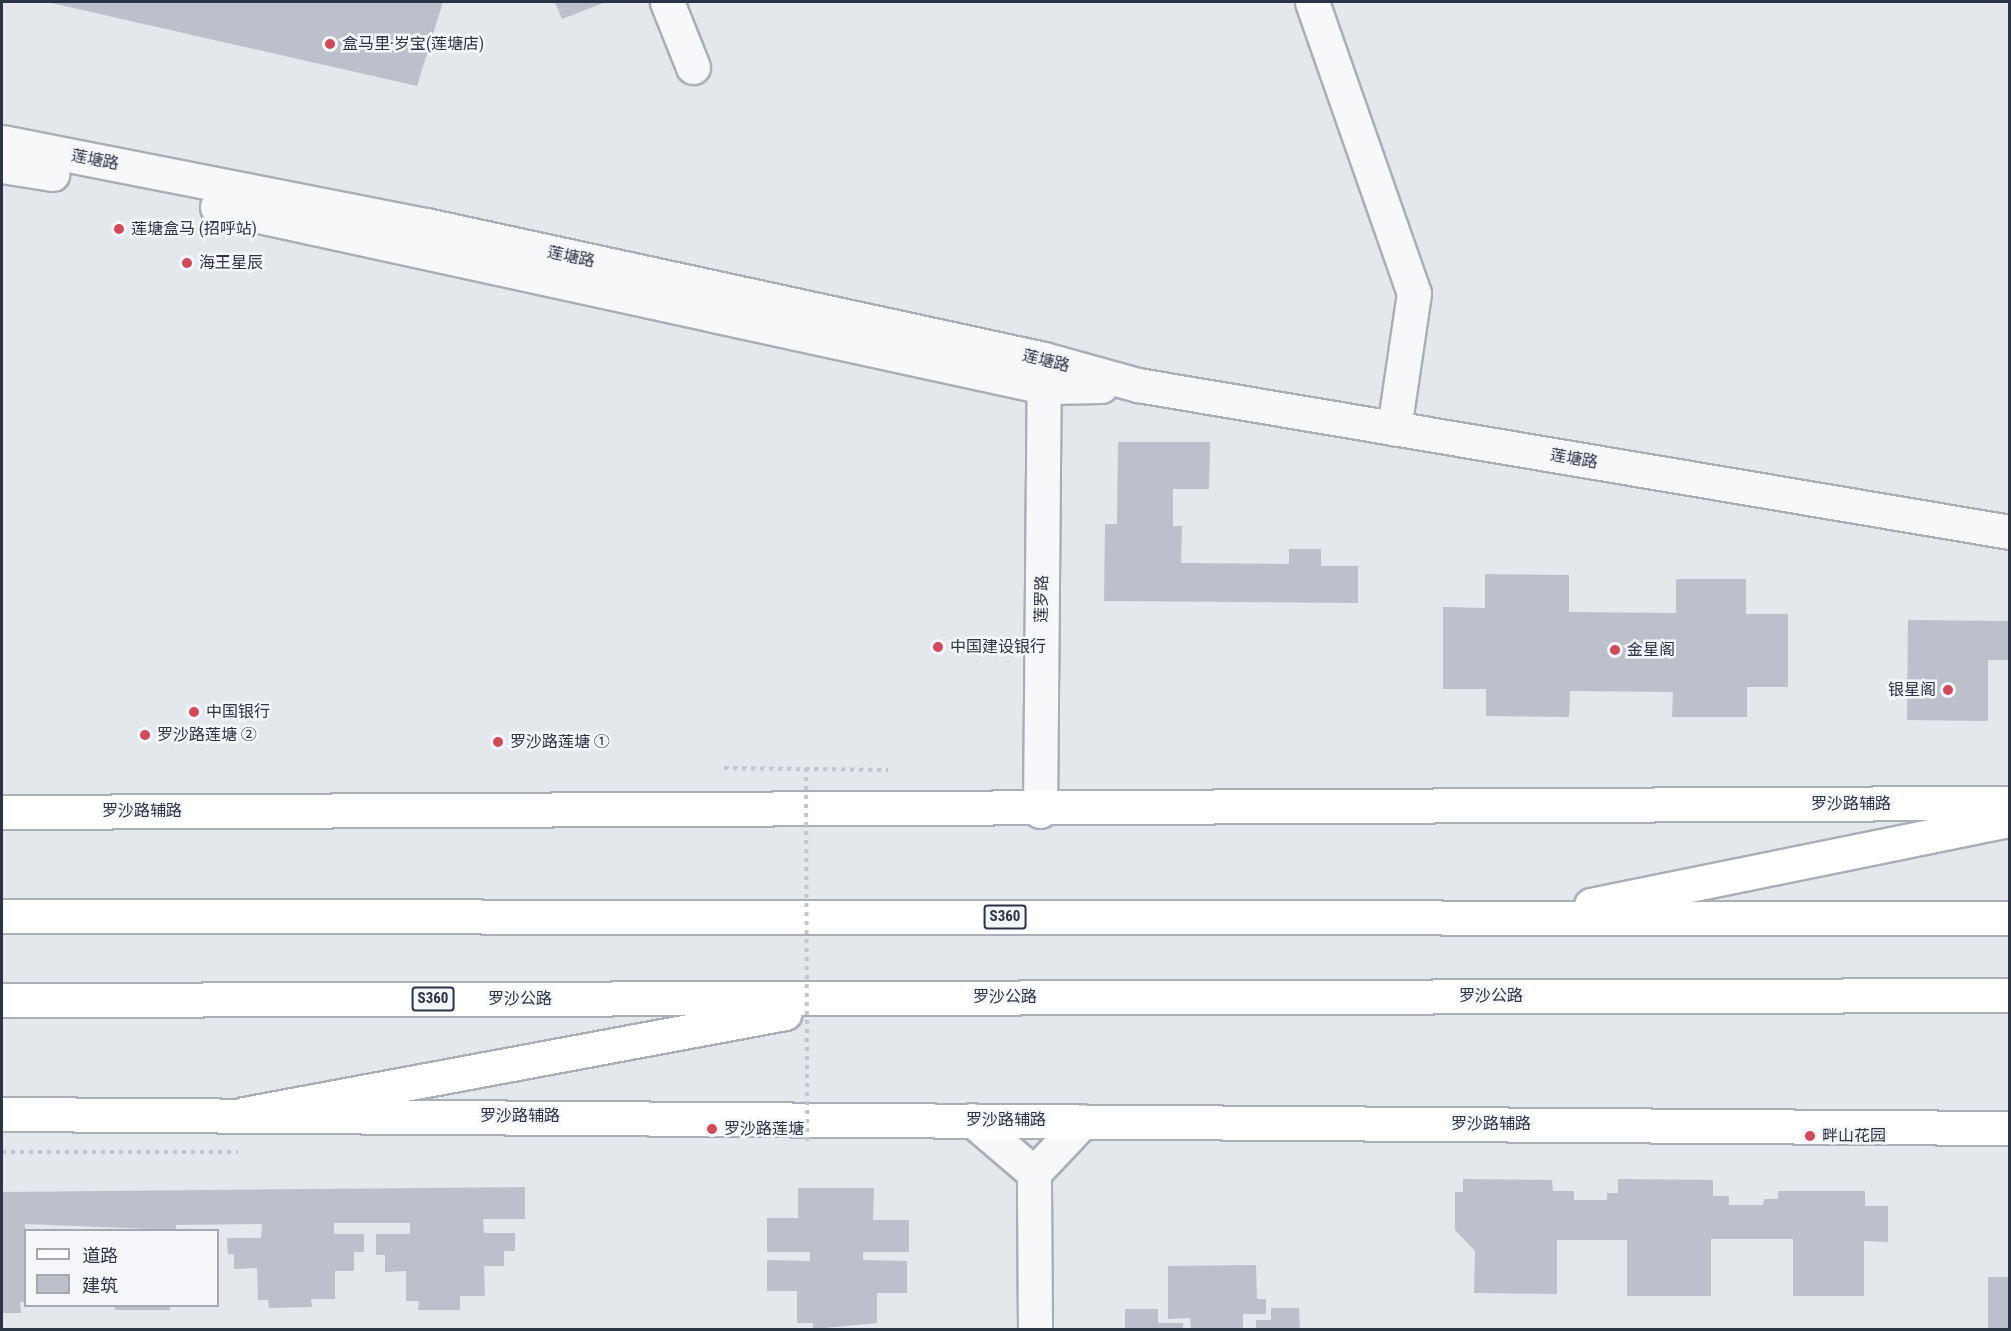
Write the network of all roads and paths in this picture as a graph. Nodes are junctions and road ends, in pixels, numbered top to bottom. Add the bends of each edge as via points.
1 (667, 2) edge
2 (1312, 2) edge
3 (693, 68) dead end
4 (2, 142) edge
5 (2, 166) edge
6 (1044, 373) junction
7 (1394, 429) junction
8 (2010, 532) edge
9 (724, 768) dead end
10 (806, 768) junction
11 (888, 770) dead end
12 (2010, 803) edge
13 (1040, 810) junction
14 (2, 812) edge
15 (2010, 820) edge
16 (2, 905) edge
17 (2, 916) edge
18 (51, 916) junction
19 (1544, 917) junction
20 (2010, 918) edge
21 (2010, 995) edge
22 (865, 998) junction
23 (2, 1000) edge
24 (2, 1114) edge
25 (244, 1114) junction
26 (972, 1120) junction
27 (1083, 1121) junction
28 (2010, 1128) edge
29 (807, 1146) dead end
30 (1034, 1173) junction
31 (1035, 1329) edge

1 - 3 street
2 - 7 street via 1414,293
4 - 6 street, 莲塘路 via 426,225
5 - 6 street, 莲塘路
6 - 7 street, 莲塘路 via 1138,385
6 - 13 street, 莲罗路
7 - 8 street, 莲塘路
9 - 10 path
10 - 11 path
10 - 29 path, bridge
12 - 13 main road, 罗沙路辅路
13 - 14 main road, 罗沙路辅路
15 - 19 main road via 1956,835 1738,872
16 - 18 main road
17 - 18 main road, S360
18 - 19 main road, S360
19 - 20 main road, S360
21 - 22 main road, 罗沙公路 / S360
22 - 23 main road, 罗沙公路 / S360
22 - 25 main road
24 - 25 main road, 罗沙路辅路
25 - 26 main road, 罗沙路辅路
26 - 27 main road, 罗沙路辅路
26 - 30 street
27 - 28 main road, 罗沙路辅路
27 - 30 street
30 - 31 street

